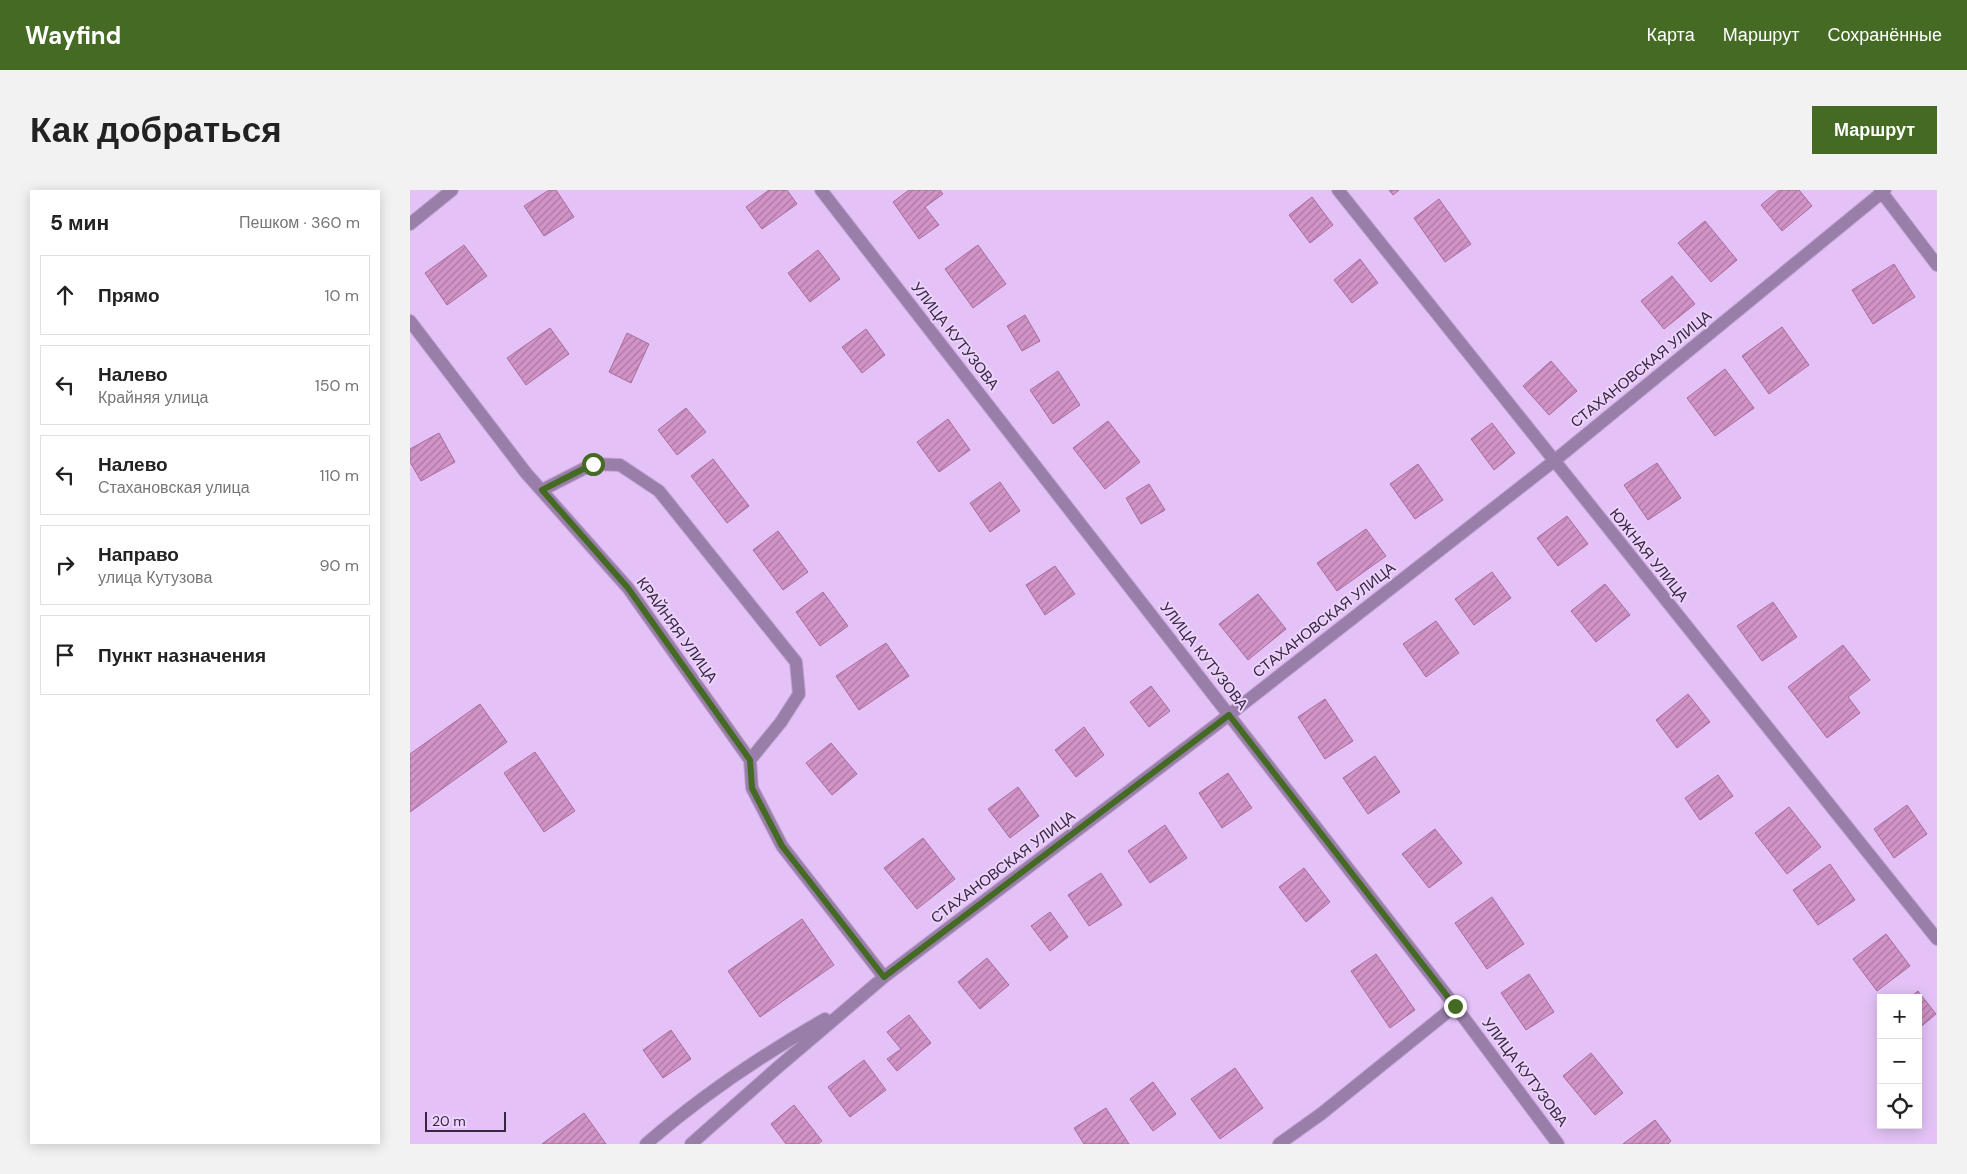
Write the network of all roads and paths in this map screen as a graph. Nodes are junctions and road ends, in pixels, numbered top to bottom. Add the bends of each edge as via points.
1 (452, 190) edge
2 (821, 190) edge
3 (1338, 190) edge
4 (1882, 191) edge
5 (410, 224) edge
6 (1937, 265) edge
7 (410, 320) edge
8 (1554, 462) junction
9 (542, 490) junction
10 (1229, 715) junction
11 (750, 760) junction
12 (1937, 939) edge
13 (884, 977) junction
14 (852, 1004) junction
15 (1455, 1006) junction
16 (646, 1144) edge
17 (691, 1144) edge
18 (1279, 1144) edge
19 (1558, 1144) edge

1 - 5 street
2 - 10 street, УЛИЦА КУТУЗОВА
3 - 8 street, ЮЖНАЯ УЛИЦА
4 - 6 street
4 - 8 street, СТАХАНОВСКАЯ УЛИЦА
7 - 9 street, КРАЙНЯЯ УЛИЦА
8 - 10 street, СТАХАНОВСКАЯ УЛИЦА
8 - 12 street, ЮЖНАЯ УЛИЦА
9 - 11 street, КРАЙНЯЯ УЛИЦА via 628,588
9 - 11 street via 593,464 620,465 628,470 659,491 796,662 799,694
10 - 13 street, СТАХАНОВСКАЯ УЛИЦА
10 - 15 street, УЛИЦА КУТУЗОВА
11 - 13 street via 752,788 782,846
13 - 14 street, СТАХАНОВСКАЯ УЛИЦА
14 - 16 street via 781,1044 682,1112
14 - 17 street, СТАХАНОВСКАЯ УЛИЦА
15 - 18 street
15 - 19 street, УЛИЦА КУТУЗОВА

